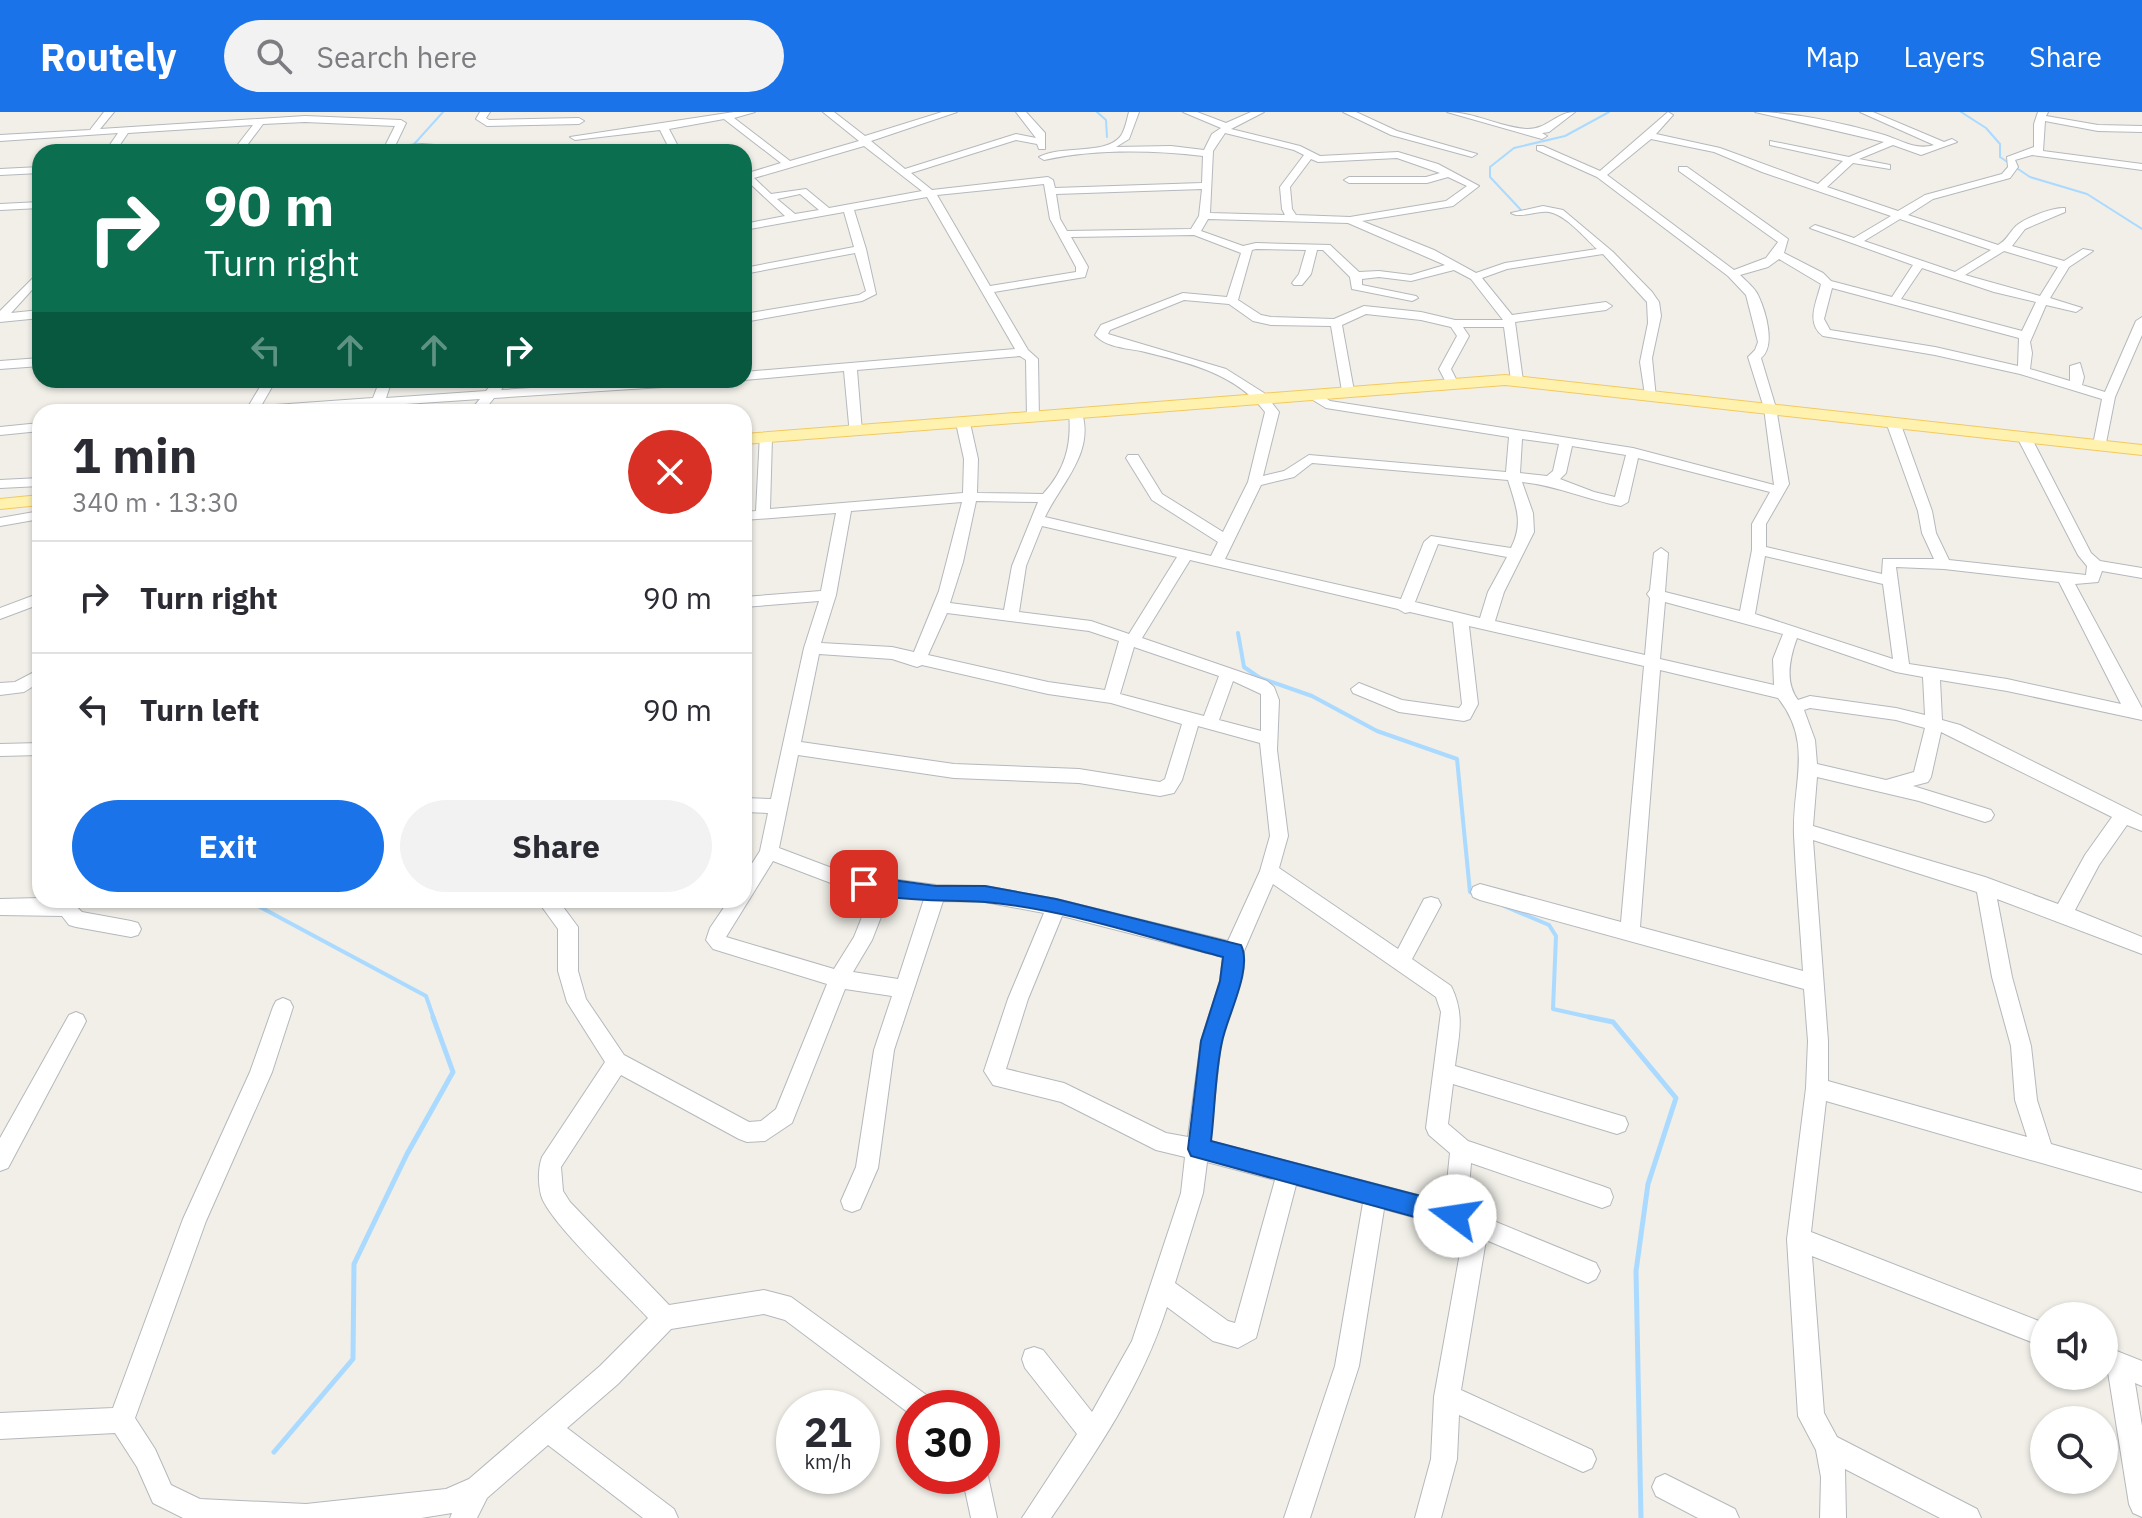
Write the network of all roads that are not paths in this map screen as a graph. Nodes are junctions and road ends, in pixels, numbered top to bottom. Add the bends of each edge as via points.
1 (109, 112) edge
2 (190, 112) edge
3 (485, 112) edge
4 (750, 112) edge
5 (828, 112) edge
6 (1021, 112) edge
7 (1134, 112) edge
8 (1188, 112) edge
9 (1259, 112) edge
10 (1348, 112) edge
11 (1452, 112) edge
12 (1570, 112) edge
13 (1760, 112) edge
14 (1865, 112) edge
15 (2055, 112) edge
16 (948, 113) edge
17 (1776, 113) edge
18 (1476, 114) edge
19 (1383, 115) dead end
20 (1668, 115) dead end
21 (2042, 115) edge
22 (308, 116) edge
23 (726, 116) junction
24 (580, 117) edge
25 (1368, 122) junction
26 (259, 123) junction
27 (178, 127) junction
28 (663, 127) junction
29 (2130, 128) junction
30 (1225, 129) junction
31 (2142, 129) edge
32 (125, 131) junction
33 (1523, 131) junction
34 (91, 134) junction
35 (1649, 136) junction
36 (575, 137) junction
37 (0, 138) edge
38 (865, 141) junction
39 (1895, 141) junction
40 (1042, 142) junction
41 (1773, 143) junction
42 (116, 144) edge
43 (243, 144) edge
44 (396, 144) edge
45 (573, 144) edge
46 (672, 144) edge
47 (1103, 150) junction
48 (2037, 151) junction
49 (1206, 153) junction
50 (1472, 154) dead end
51 (1309, 155) junction
52 (1044, 157) junction
53 (1364, 157) junction
54 (1850, 160) junction
55 (787, 163) junction
56 (2138, 166) edge
57 (1886, 167) dead end
58 (1683, 169) dead end
59 (32, 170) edge
60 (1766, 170) junction
61 (0, 172) edge
62 (905, 172) junction
63 (1449, 173) junction
64 (2142, 174) edge
65 (1601, 175) junction
66 (752, 177) edge
67 (1378, 179) junction
68 (1349, 180) dead end
69 (752, 181) edge
70 (1206, 186) junction
71 (1820, 188) junction
72 (1049, 189) junction
73 (930, 193) junction
74 (770, 197) junction
75 (32, 205) edge
76 (0, 207) edge
77 (848, 208) junction
78 (825, 210) junction
79 (2061, 210) dead end
80 (1516, 213) dead end
81 (1899, 215) junction
82 (1205, 216) junction
83 (792, 217) junction
84 (1292, 217) junction
85 (1267, 218) junction
86 (1337, 219) junction
87 (1350, 220) junction
88 (752, 225) edge
89 (1815, 228) dead end
90 (1195, 232) junction
91 (1064, 234) junction
92 (1855, 242) junction
93 (1313, 246) junction
94 (1326, 247) junction
95 (1251, 248) junction
96 (2001, 248) junction
97 (861, 249) junction
98 (1602, 251) junction
99 (2087, 251) dead end
100 (1780, 255) junction
101 (1919, 265) junction
102 (2065, 265) junction
103 (1455, 266) junction
104 (752, 269) edge
105 (1732, 274) junction
106 (1356, 276) junction
107 (1956, 276) junction
108 (1475, 277) junction
109 (1411, 278) junction
110 (32, 283) edge
111 (1298, 283) dead end
112 (1827, 283) junction
113 (985, 290) junction
114 (1412, 298) junction
115 (1895, 300) junction
116 (1232, 301) junction
117 (2045, 302) junction
118 (1606, 306) dead end
119 (2076, 308) dead end
120 (32, 315) edge
121 (1421, 316) junction
122 (752, 317) edge
123 (0, 318) edge
124 (1509, 321) junction
125 (2142, 321) edge
126 (1336, 323) junction
127 (1494, 323) junction
128 (1455, 324) junction
129 (1463, 336) junction
130 (2027, 336) junction
131 (1023, 352) junction
132 (32, 363) edge
133 (0, 365) edge
134 (850, 366) junction
135 (2076, 366) dead end
136 (2023, 371) junction
137 (752, 375) edge
138 (1517, 381) junction
139 (1452, 383) junction
140 (2075, 386) junction
141 (383, 388) edge
142 (494, 388) edge
143 (604, 388) edge
144 (1348, 391) junction
145 (1313, 394) junction
146 (1651, 395) junction
147 (486, 397) junction
148 (2109, 397) junction
149 (1264, 398) junction
150 (378, 402) junction
151 (350, 404) edge
152 (481, 404) edge
153 (1770, 408) junction
154 (1076, 413) junction
155 (1034, 418) junction
156 (1893, 422) junction
157 (963, 423) junction
158 (32, 428) edge
159 (0, 431) edge
160 (855, 432) junction
161 (1516, 433) junction
162 (765, 437) junction
163 (2024, 437) junction
164 (752, 438) edge
165 (1566, 443) junction
166 (2100, 445) junction
167 (2142, 450) edge
168 (1633, 452) junction
169 (1133, 458) dead end
170 (1513, 476) junction
171 (1550, 480) junction
172 (32, 482) edge
173 (1255, 482) junction
174 (0, 484) edge
175 (1777, 490) junction
176 (969, 497) junction
177 (1047, 498) junction
178 (32, 501) edge
179 (0, 504) edge
180 (844, 508) junction
181 (763, 514) junction
182 (752, 515) edge
183 (32, 516) edge
184 (1037, 520) junction
185 (0, 522) edge
186 (1226, 540) junction
187 (1759, 550) junction
188 (1661, 553) dead end
189 (1517, 554) junction
190 (1185, 556) junction
191 (1215, 563) junction
192 (1944, 564) junction
193 (2095, 565) junction
194 (2142, 573) edge
195 (2064, 577) junction
196 (1890, 581) junction
197 (1655, 594) junction
198 (828, 595) junction
199 (32, 601) edge
200 (752, 601) edge
201 (941, 607) junction
202 (1405, 608) junction
203 (0, 614) edge
204 (1011, 614) junction
205 (1747, 617) junction
206 (1461, 620) junction
207 (1486, 624) junction
208 (1791, 632) junction
209 (1129, 641) junction
210 (812, 648) junction
211 (917, 661) junction
212 (1649, 663) junction
213 (1902, 668) junction
214 (1228, 674) junction
215 (1931, 674) junction
216 (32, 680) edge
217 (0, 689) edge
218 (1359, 689) dead end
219 (1111, 697) junction
220 (1789, 700) junction
221 (2138, 713) edge
222 (1189, 719) junction
223 (1209, 724) junction
224 (1934, 724) junction
225 (1269, 739) junction
226 (790, 747) junction
227 (32, 749) edge
228 (0, 750) edge
229 (1809, 769) junction
230 (1886, 786) junction
231 (752, 805) edge
232 (780, 806) junction
233 (2125, 813) junction
234 (1985, 815) dead end
235 (2142, 824) edge
236 (1803, 830) junction
237 (769, 852) junction
238 (1269, 871) junction
239 (752, 879) edge
240 (1985, 885) junction
241 (883, 888) junction
242 (1480, 892) dead end
243 (936, 893) junction
244 (1431, 905) dead end
245 (32, 906) edge
246 (0, 907) edge
247 (1056, 907) junction
248 (62, 908) edge
249 (553, 908) edge
250 (734, 908) edge
251 (2064, 912) junction
252 (131, 929) dead end
253 (1630, 932) junction
254 (2142, 946) edge
255 (1234, 951) junction
256 (1401, 962) junction
257 (839, 979) junction
258 (1812, 982) junction
259 (906, 989) junction
260 (283, 1007) dead end
261 (76, 1021) dead end
262 (617, 1062) junction
263 (1444, 1072) junction
264 (1817, 1088) junction
265 (1617, 1124) dead end
266 (1199, 1149) junction
267 (1461, 1149) junction
268 (2043, 1154) junction
269 (0, 1160) edge
270 (1288, 1174) junction
271 (2142, 1181) edge
272 (1375, 1197) junction
273 (1602, 1197) dead end
274 (852, 1201) dead end
275 (1466, 1221) junction
276 (1799, 1239) junction
277 (1588, 1271) dead end
278 (1161, 1288) junction
279 (665, 1318) junction
280 (2030, 1330) edge
281 (1034, 1359) dead end
282 (2122, 1365) edge
283 (899, 1390) edge
284 (1447, 1397) junction
285 (121, 1420) junction
286 (0, 1426) edge
287 (547, 1429) junction
288 (1093, 1434) junction
289 (1828, 1446) junction
290 (1583, 1459) dead end
291 (1665, 1487) dead end
292 (478, 1489) junction
293 (979, 1494) edge
294 (2142, 1504) edge
295 (175, 1510) edge
296 (306, 1518) edge
297 (463, 1518) edge
298 (665, 1518) edge
299 (984, 1518) edge
300 (1035, 1518) edge
301 (1297, 1518) edge
302 (1428, 1518) edge
303 (1726, 1518) edge
304 (1833, 1518) edge
305 (1968, 1518) edge

1 - 34 street
2 - 27 street
3 - 24 street via 481,119 487,123
4 - 23 street
5 - 38 street
6 - 40 street
7 - 47 street via 1124,139
8 - 30 street
9 - 30 street
10 - 25 street
11 - 18 street
12 - 33 street via 1546,130
13 - 17 street
14 - 39 street via 1946,143 1921,152
15 - 29 street via 2125,122
16 - 38 street
17 - 39 street
17 - 41 street
18 - 33 street
19 - 25 street
20 - 35 street
21 - 29 street via 2098,128
21 - 48 street
22 - 26 street
22 - 44 street via 401,123
23 - 28 street
23 - 55 street
24 - 36 street
25 - 50 street
26 - 27 street
26 - 43 street
27 - 32 street
28 - 36 street
28 - 46 street
29 - 31 street
30 - 49 street
30 - 51 street
32 - 34 street
32 - 42 street
33 - 65 street
34 - 37 street
35 - 60 street via 1717,150
35 - 65 street
36 - 45 street
38 - 55 street
38 - 62 street
39 - 54 street
40 - 52 street
40 - 62 street via 1016,137
41 - 54 street
41 - 60 street
47 - 49 street
47 - 52 street
48 - 56 street
48 - 81 street via 2010,159 2013,167 2006,176 1938,194
49 - 70 street
51 - 53 street via 1327,160
51 - 84 street via 1285,187
52 - 72 street
53 - 63 street via 1398,155
53 - 67 street
54 - 57 street
54 - 71 street
55 - 66 street
56 - 64 street
58 - 100 street via 1784,241
59 - 61 street
60 - 71 street
62 - 73 street
63 - 67 street via 1427,180
63 - 87 street via 1474,188 1449,204
65 - 105 street
67 - 68 street
69 - 74 street
70 - 72 street via 1139,188 1116,201
70 - 82 street
71 - 81 street
72 - 73 street
72 - 91 street
73 - 77 street
73 - 113 street
74 - 78 street via 802,191
74 - 83 street
75 - 76 street
77 - 78 street
77 - 97 street
78 - 83 street
79 - 96 street via 2021,227
80 - 98 street via 1561,213
81 - 92 street
81 - 96 street
82 - 85 street
82 - 90 street
83 - 88 street
84 - 85 street
84 - 86 street
85 - 95 street via 1250,231
86 - 87 street
86 - 94 street
87 - 103 street
89 - 92 street
90 - 91 street
90 - 95 street
91 - 113 street via 1081,275
92 - 101 street
93 - 94 street
93 - 95 street
93 - 111 street
94 - 106 street
95 - 116 street
96 - 102 street
96 - 107 street
97 - 104 street
97 - 122 street via 872,287 868,295
98 - 108 street via 1505,266
98 - 146 street via 1632,274 1654,304 1646,358
99 - 102 street
100 - 105 street
100 - 112 street
101 - 107 street
101 - 115 street
102 - 117 street
103 - 108 street
103 - 109 street
105 - 153 street via 1752,294 1764,342 1754,357 1755,366
106 - 109 street
106 - 114 street via 1356,287
107 - 117 street
108 - 124 street
109 - 114 street via 1421,290
110 - 123 street
112 - 115 street
112 - 136 street via 1818,319 1827,333
113 - 131 street
114 - 121 street
115 - 130 street
116 - 126 street via 1271,321
116 - 149 street via 1175,297 1105,328 1101,335 1214,367
117 - 119 street
117 - 130 street via 2033,316
118 - 124 street
120 - 123 street
121 - 126 street via 1364,310
121 - 128 street
124 - 127 street
124 - 138 street
125 - 148 street
126 - 144 street
127 - 128 street
127 - 129 street
128 - 129 street
129 - 139 street via 1445,369
130 - 136 street
131 - 134 street
131 - 155 street via 1032,359
132 - 133 street
134 - 137 street
134 - 160 street
135 - 140 street
136 - 140 street
138 - 139 main road
138 - 146 main road
139 - 144 main road
140 - 148 street
141 - 150 street
142 - 147 street
143 - 147 street
144 - 145 main road
145 - 149 main road
145 - 161 street via 1326,404
146 - 153 main road
147 - 150 street
147 - 152 street
148 - 166 street
149 - 154 main road
149 - 173 street via 1272,412
150 - 151 street
153 - 156 main road
153 - 175 street via 1782,469
154 - 155 main road
154 - 177 street via 1076,456
155 - 157 main road
156 - 163 main road
156 - 192 street
157 - 160 main road
157 - 176 street via 971,460
158 - 159 street
160 - 162 main road
161 - 165 street
161 - 170 street
162 - 164 main road
162 - 181 street
163 - 166 main road
163 - 193 street via 2056,505
165 - 168 street
165 - 171 street via 1559,473
166 - 167 main road
168 - 171 street via 1621,502
168 - 175 street
169 - 186 street via 1157,497
170 - 171 street
170 - 173 street via 1309,459 1289,474
170 - 189 street via 1527,532
172 - 174 street
173 - 186 street
175 - 187 street via 1759,524
176 - 177 street
176 - 180 street
176 - 201 street
177 - 184 street
178 - 179 main road
180 - 181 street
180 - 198 street
181 - 182 street
183 - 185 street
184 - 190 street
184 - 204 street via 1019,566
186 - 191 street
187 - 196 street
187 - 205 street
188 - 197 street
189 - 202 street via 1436,539
189 - 207 street
190 - 191 street
190 - 209 street
191 - 202 street
192 - 195 street
192 - 196 street via 1888,562
193 - 194 street
193 - 195 street via 2093,579
195 - 221 street
196 - 213 street
197 - 205 street
197 - 212 street
198 - 200 street
198 - 210 street
199 - 203 street
201 - 204 street
201 - 211 street
202 - 206 street
204 - 209 street via 1091,626
205 - 208 street
206 - 207 street
206 - 218 street via 1470,704 1464,715 1399,706
207 - 212 street
208 - 213 street
208 - 220 street via 1781,659
209 - 214 street
209 - 219 street
210 - 211 street via 854,648
210 - 226 street
211 - 219 street
212 - 220 street
212 - 253 street
213 - 215 street
214 - 223 street
214 - 225 street via 1268,691
215 - 221 street
215 - 224 street
216 - 217 street via 18,688
219 - 222 street
220 - 224 street
220 - 229 street via 1804,720
222 - 223 street
222 - 226 street via 1173,780 1160,789 1079,776 954,771
223 - 225 street
224 - 230 street via 1922,777
224 - 233 street
225 - 238 street via 1279,836
226 - 232 street
227 - 228 street
229 - 230 street
229 - 236 street
230 - 234 street
231 - 232 street
232 - 237 street
233 - 235 street
233 - 251 street
236 - 240 street
236 - 258 street
237 - 239 street
237 - 241 street via 844,880
238 - 255 street
238 - 256 street
240 - 251 street
240 - 268 street via 2021,1046 2026,1100
241 - 243 street
241 - 257 street
242 - 253 street
243 - 247 street via 985,894
243 - 259 street
244 - 256 street
245 - 246 street
247 - 255 street
247 - 266 street via 1018,999 997,1075 1064,1093 1164,1143
248 - 252 street via 76,919
249 - 262 street via 568,927 568,971 577,1002
250 - 257 street via 716,940
251 - 254 street
253 - 258 street
255 - 266 street via 1211,1041
256 - 263 street via 1448,1000
257 - 259 street
257 - 262 street via 784,1116 765,1131 747,1132 722,1121
258 - 264 street
259 - 274 street via 884,1050 867,1168
260 - 285 street via 261,1072 195,1219
261 - 269 street
262 - 279 street via 550,1165 552,1194
263 - 265 street
263 - 267 street via 1437,1128
264 - 268 street
264 - 276 street
266 - 270 street
266 - 278 street via 1192,1193
267 - 273 street
267 - 275 street
268 - 271 street
270 - 272 street
270 - 278 street via 1247,1329 1238,1336 1222,1332
272 - 275 street
272 - 301 street via 1347,1366
275 - 277 street
275 - 284 street
276 - 280 street
276 - 289 street via 1811,1416
278 - 288 street via 1142,1347
279 - 283 street via 764,1302 791,1309
279 - 287 street
281 - 288 street
282 - 294 street
284 - 290 street
284 - 302 street via 1444,1459
285 - 286 street
285 - 295 street
287 - 292 street
287 - 298 street
288 - 300 street
289 - 304 street
289 - 305 street
291 - 303 street
292 - 296 street via 446,1502
292 - 297 street
293 - 299 street
295 - 296 street

